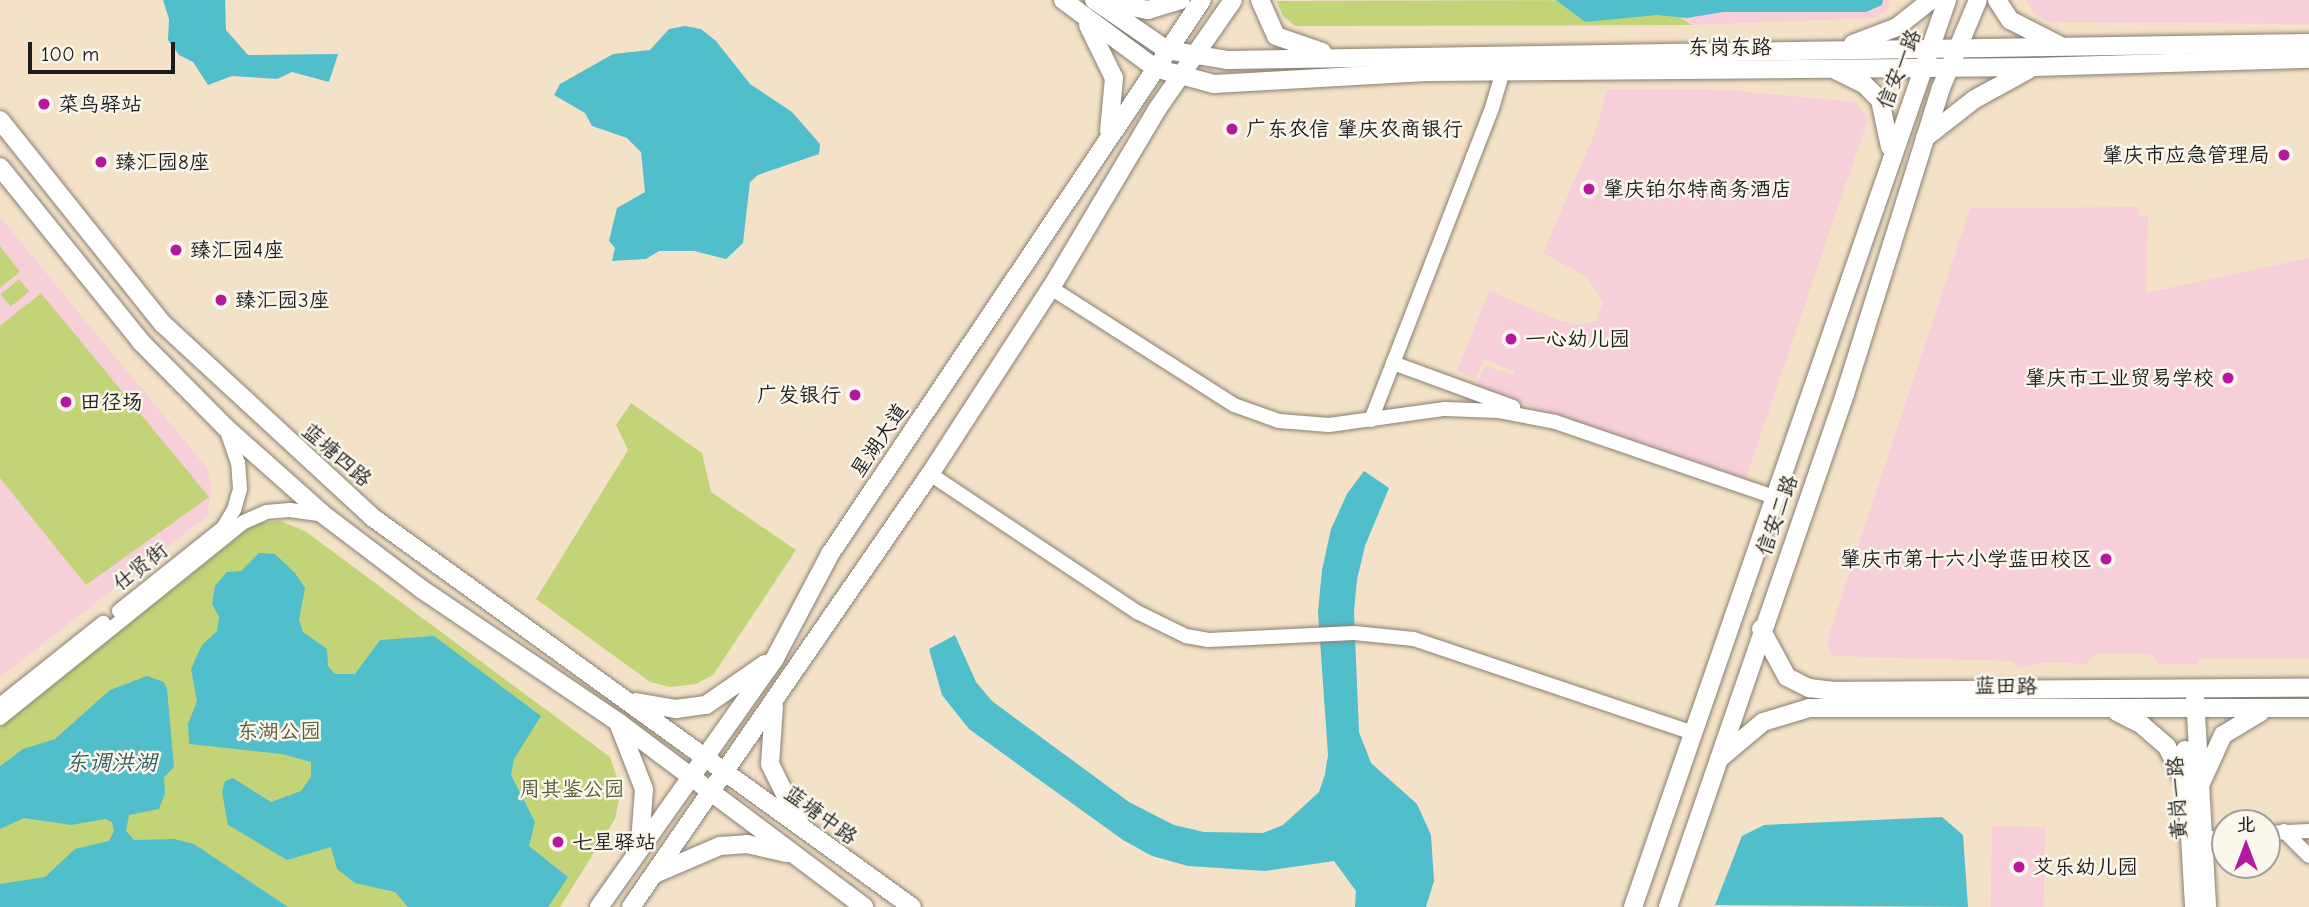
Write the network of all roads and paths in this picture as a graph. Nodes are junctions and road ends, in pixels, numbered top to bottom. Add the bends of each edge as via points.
1 (1063, 0) edge
2 (1095, 0) edge
3 (1180, 0) edge
4 (1202, 0) edge
5 (1233, 0) edge
6 (1260, 0) edge
7 (1931, 0) edge
8 (1947, 0) edge
9 (1978, 0) edge
10 (1997, 0) edge
11 (1082, 15) junction
12 (2309, 43) edge
13 (2001, 48) junction
14 (2066, 48) junction
15 (1933, 49) junction
16 (1961, 49) junction
17 (1167, 50) junction
18 (1834, 50) junction
19 (1881, 50) junction
20 (1194, 57) junction
21 (1356, 58) junction
22 (2309, 59) edge
23 (1505, 64) junction
24 (2035, 67) junction
25 (1155, 68) junction
26 (1922, 68) junction
27 (1948, 68) junction
28 (2001, 68) junction
29 (1833, 69) junction
30 (1879, 69) junction
31 (1179, 77) junction
32 (0, 120) edge
33 (1107, 138) junction
34 (1924, 138) junction
35 (1891, 153) junction
36 (0, 167) edge
37 (1078, 182) junction
38 (1101, 199) junction
39 (1051, 288) junction
40 (1846, 289) junction
41 (1874, 300) junction
42 (163, 324) junction
43 (141, 342) junction
44 (1393, 363) junction
45 (1371, 419) junction
46 (1555, 422) junction
47 (225, 427) junction
48 (930, 474) junction
49 (1774, 497) junction
50 (324, 515) junction
51 (437, 563) junction
52 (420, 588) junction
53 (1760, 629) junction
54 (775, 657) junction
55 (2190, 687) junction
56 (2309, 688) edge
57 (629, 700) junction
58 (775, 701) junction
59 (0, 705) edge
60 (2309, 708) edge
61 (2267, 709) junction
62 (2113, 710) junction
63 (2190, 710) junction
64 (0, 718) edge
65 (618, 722) junction
66 (1693, 733) junction
67 (705, 758) junction
68 (1719, 758) junction
69 (724, 773) junction
70 (690, 777) junction
71 (2192, 786) junction
72 (711, 793) junction
73 (803, 831) junction
74 (2281, 831) edge
75 (2284, 831) junction
76 (2309, 831) edge
77 (2211, 838) edge
78 (2202, 839) junction
79 (639, 847) junction
80 (793, 855) junction
81 (2309, 856) edge
82 (653, 875) junction
83 (604, 900) edge
84 (630, 907) edge
85 (864, 907) edge
86 (912, 907) edge
87 (1633, 907) edge
88 (1668, 907) edge
89 (2194, 907) edge
90 (2207, 907) edge

1 - 11 main road, 东岗东路
2 - 3 main road via 1148,10
2 - 17 main road, 东岗东路
4 - 17 main road, 星湖大道
5 - 20 main road
6 - 21 main road via 1271,29 1283,41
7 - 18 main road via 1897,27
8 - 15 main road, 信安一路
9 - 16 main road
10 - 14 main road via 2010,20
11 - 25 main road, 东岗东路
11 - 33 main road via 1106,54 1114,78
12 - 14 main road, 东岗东路
13 - 14 main road, 东岗东路
13 - 16 main road, 东岗东路
13 - 28 main road
15 - 16 main road, 东岗东路
15 - 19 main road, 东岗东路
15 - 26 main road, 信安一路
16 - 27 main road
17 - 20 main road, 东岗东路
17 - 25 main road, 星湖大道
18 - 19 main road, 东岗东路
18 - 23 main road, 东岗东路
19 - 30 main road
20 - 21 main road, 东岗东路
20 - 31 main road
21 - 23 main road, 东岗东路
22 - 24 main road, 东岗东路
23 - 29 main road, 东岗东路
23 - 31 main road, 东岗东路 via 1214,84
23 - 44 street
24 - 28 main road, 东岗东路
24 - 34 main road via 1993,88
25 - 31 main road, 东岗东路
25 - 33 main road, 星湖大道
26 - 27 main road, 东岗东路
26 - 30 main road, 东岗东路
26 - 35 main road, 信安一路
27 - 28 main road, 东岗东路
27 - 34 main road
29 - 30 main road, 东岗东路
29 - 35 main road via 1864,85 1880,100
31 - 38 main road
32 - 42 main road, 蓝塘四路
33 - 37 main road, 星湖大道
34 - 41 main road, 信安二路
35 - 40 main road, 信安二路
36 - 43 main road
37 - 38 main road via 1090,185
37 - 54 main road, 星湖大道 via 830,554
38 - 39 main road
39 - 45 street via 1234,405 1279,421 1329,425
39 - 48 main road
40 - 41 main road
40 - 49 main road, 信安二路
41 - 53 main road, 信安二路
42 - 43 main road
42 - 51 main road, 蓝塘四路 via 372,517
43 - 47 main road
44 - 45 street
44 - 46 street
45 - 46 street via 1445,409 1499,411
46 - 49 street
47 - 50 main road
47 - 59 street, 仕贤街 via 239,463 240,489 223,527
48 - 58 main road
48 - 66 street via 1166,629 1209,640 1354,633 1442,646
49 - 66 main road, 信安二路
50 - 52 main road
50 - 64 street via 266,512 244,522
51 - 52 main road via 445,577 440,590
51 - 57 main road, 蓝塘四路
52 - 65 main road
53 - 55 main road, 蓝田路 via 1787,677 1809,688
53 - 68 main road, 信安二路
54 - 57 main road via 706,705 676,709
54 - 67 main road, 星湖大道
55 - 56 main road, 蓝田路
55 - 63 main road, 黄岗一路
57 - 67 main road, 蓝塘四路
58 - 69 main road
58 - 73 main road via 770,764
60 - 61 main road, 蓝田路
61 - 63 main road, 蓝田路
61 - 71 main road via 2224,735
62 - 63 main road, 蓝田路
62 - 68 main road, 蓝田路 via 1809,708 1763,722
62 - 71 main road via 2143,725 2167,747
63 - 71 main road, 黄岗一路
65 - 70 main road
65 - 79 main road via 644,789
66 - 87 main road, 信安二路
67 - 69 main road, 蓝塘中路
67 - 70 main road, 星湖大道
68 - 88 main road, 信安二路
69 - 72 main road
69 - 73 main road, 蓝塘中路
70 - 72 main road
70 - 79 main road, 星湖大道
71 - 78 main road, 黄岗一路
71 - 89 main road, 黄岗一路
72 - 80 main road
72 - 82 main road
73 - 86 main road, 蓝塘中路
74 - 75 street
75 - 76 street
75 - 81 street
77 - 78 street
78 - 90 main road, 黄岗一路
79 - 83 main road, 星湖大道
80 - 82 main road via 747,844 720,846
80 - 85 main road
82 - 84 main road
83 - 84 main road

